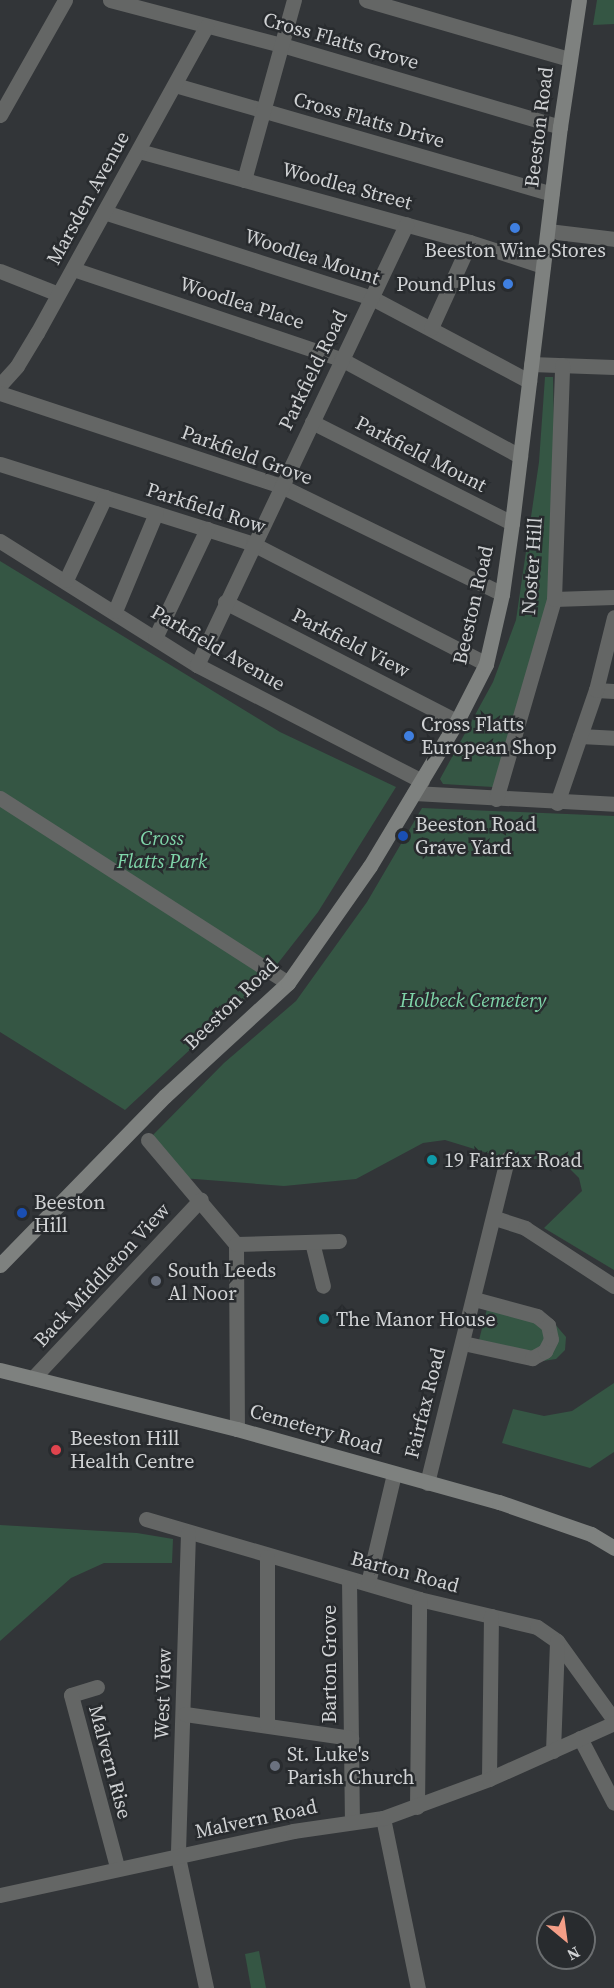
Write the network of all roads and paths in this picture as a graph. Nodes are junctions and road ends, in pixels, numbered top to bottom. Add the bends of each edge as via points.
1 (65, 0) edge
2 (110, 0) edge
3 (294, 0) edge
4 (366, 0) edge
5 (579, 0) edge
6 (206, 27) junction
7 (282, 45) junction
8 (569, 59) junction
9 (175, 85) junction
10 (263, 112) junction
11 (0, 115) edge
12 (560, 127) junction
13 (139, 152) junction
14 (244, 180) junction
15 (552, 194) junction
16 (104, 212) junction
17 (406, 224) junction
18 (548, 231) junction
19 (614, 239) edge
20 (470, 242) junction
21 (543, 266) junction
22 (73, 269) junction
23 (0, 271) edge
24 (58, 294) junction
25 (372, 298) junction
26 (431, 328) junction
27 (341, 359) junction
28 (531, 364) junction
29 (562, 365) junction
30 (614, 367) edge
31 (529, 381) junction
32 (0, 385) edge
33 (0, 393) edge
34 (312, 422) junction
35 (520, 456) junction
36 (0, 464) edge
37 (281, 486) junction
38 (105, 497) junction
39 (156, 513) junction
40 (512, 522) junction
41 (207, 529) junction
42 (0, 541) edge
43 (253, 544) junction
44 (66, 579) junction
45 (502, 594) junction
46 (614, 597) edge
47 (554, 599) junction
48 (225, 602) junction
49 (115, 611) junction
50 (614, 617) edge
51 (155, 638) junction
52 (611, 642) edge
53 (486, 664) junction
54 (197, 665) junction
55 (597, 690) junction
56 (614, 691) edge
57 (457, 721) junction
58 (580, 736) junction
59 (614, 738) edge
60 (418, 787) junction
61 (0, 798) edge
62 (496, 800) junction
63 (556, 803) junction
64 (614, 804) edge
65 (288, 983) junction
66 (148, 1140) dead end
67 (507, 1159) dead end
68 (201, 1199) junction
69 (495, 1218) junction
70 (339, 1241) dead end
71 (312, 1242) junction
72 (236, 1244) junction
73 (0, 1264) edge
74 (323, 1286) dead end
75 (614, 1286) edge
76 (474, 1299) junction
77 (463, 1343) junction
78 (0, 1370) edge
79 (33, 1378) junction
80 (237, 1429) junction
81 (394, 1473) junction
82 (427, 1483) junction
83 (146, 1519) dead end
84 (188, 1533) junction
85 (614, 1548) edge
86 (267, 1557) junction
87 (350, 1579) junction
88 (368, 1583) junction
89 (419, 1599) junction
90 (491, 1616) junction
91 (557, 1641) junction
92 (97, 1687) dead end
93 (185, 1714) junction
94 (614, 1721) edge
95 (267, 1725) junction
96 (351, 1738) junction
97 (580, 1738) junction
98 (553, 1751) junction
99 (489, 1779) junction
100 (614, 1803) edge
101 (417, 1808) junction
102 (383, 1818) junction
103 (352, 1821) junction
104 (178, 1857) junction
105 (117, 1867) junction
106 (0, 1895) edge
107 (206, 1988) edge
108 (418, 1988) edge

1 - 11 street
2 - 6 street, Cross Flatts Grove
3 - 7 street
4 - 8 street
5 - 8 street, Beeston Road
6 - 7 street, Cross Flatts Grove
6 - 9 street, Marsden Avenue
7 - 10 street
7 - 12 street, Cross Flatts Grove
8 - 12 street, Beeston Road
9 - 10 street, Cross Flatts Drive
9 - 13 street, Marsden Avenue
10 - 14 street
10 - 15 street, Cross Flatts Drive
12 - 15 street, Beeston Road
13 - 14 street, Woodlea Street
13 - 16 street, Marsden Avenue
14 - 17 street, Woodlea Street
15 - 18 street, Beeston Road
16 - 22 street, Marsden Avenue
16 - 25 street, Woodlea Mount
17 - 20 street, Woodlea Street
17 - 25 street, Parkfield Road
18 - 19 street
18 - 21 street, Beeston Road
20 - 21 street, Woodlea Street
20 - 26 street
21 - 28 street, Beeston Road
22 - 24 street, Marsden Avenue
22 - 27 street, Woodlea Place
23 - 24 street
24 - 32 street, Marsden Avenue via 17,366
25 - 26 street, Woodlea Mount
25 - 27 street, Parkfield Road
26 - 31 street, Woodlea Mount
27 - 34 street, Parkfield Road
27 - 35 street, Woodlea Place
28 - 29 street
28 - 31 street, Beeston Road
29 - 30 street
29 - 47 street, Noster Hill
31 - 35 street, Beeston Road
33 - 37 street, Parkfield Grove
34 - 37 street, Parkfield Road
34 - 40 street, Parkfield Mount
35 - 40 street, Beeston Road
36 - 38 street, Parkfield Row
37 - 43 street, Parkfield Road
37 - 45 street, Parkfield Grove
38 - 39 street, Parkfield Row
38 - 44 street
39 - 41 street, Parkfield Row
39 - 49 street
40 - 45 street, Beeston Road
41 - 43 street, Parkfield Row
41 - 51 street
42 - 44 street, Parkfield Avenue
43 - 48 street, Parkfield Road
43 - 53 street, Parkfield Row
44 - 49 street, Parkfield Avenue
45 - 53 street, Beeston Road
46 - 47 street
47 - 62 street, Noster Hill
48 - 54 street, Parkfield Road
48 - 57 street, Parkfield View
49 - 51 street, Parkfield Avenue
50 - 52 street
51 - 54 street, Parkfield Avenue
52 - 55 street
53 - 57 street, Beeston Road
54 - 60 street, Parkfield Avenue
55 - 56 street
55 - 58 street
57 - 60 street, Beeston Road
58 - 59 street
58 - 63 street
60 - 62 street
60 - 65 street, Beeston Road via 370,866
61 - 65 street
62 - 63 street
63 - 64 street
65 - 73 street, Beeston Road via 165,1096
66 - 68 street
67 - 69 street, Fairfax Road
68 - 72 street
68 - 79 street, Back Middleton View
69 - 75 street via 525,1228
69 - 76 street, Fairfax Road
70 - 71 street
71 - 72 street
71 - 74 street
72 - 80 street
76 - 77 street, Fairfax Road
76 - 77 street via 537,1316 548,1325 551,1339 545,1351 532,1358
77 - 82 street, Fairfax Road
78 - 79 street, Cemetery Road
79 - 80 street, Cemetery Road
80 - 81 street, Cemetery Road
81 - 82 street, Cemetery Road
81 - 88 street
82 - 85 street, Cemetery Road via 561,1522
83 - 84 street, Barton Road
84 - 86 street, Barton Road
84 - 93 street, West View
86 - 87 street, Barton Road
86 - 95 street
87 - 88 street, Barton Road
87 - 96 street, Barton Grove
88 - 89 street, Barton Road
89 - 90 street, Barton Road
89 - 101 street
90 - 91 street, Barton Road via 537,1627
90 - 99 street
91 - 94 street, Barton Road
91 - 98 street
92 - 105 street, Malvern Rise via 71,1695
93 - 95 street
93 - 104 street, West View
94 - 97 street, Malvern Road
95 - 96 street
96 - 103 street, Barton Grove
97 - 98 street, Malvern Road
97 - 100 street
98 - 99 street, Malvern Road
99 - 101 street, Malvern Road
101 - 102 street, Malvern Road
102 - 103 street, Malvern Road
102 - 108 street
103 - 104 street, Malvern Road
104 - 105 street, Malvern Road
104 - 107 street, West View
105 - 106 street, Malvern Road

